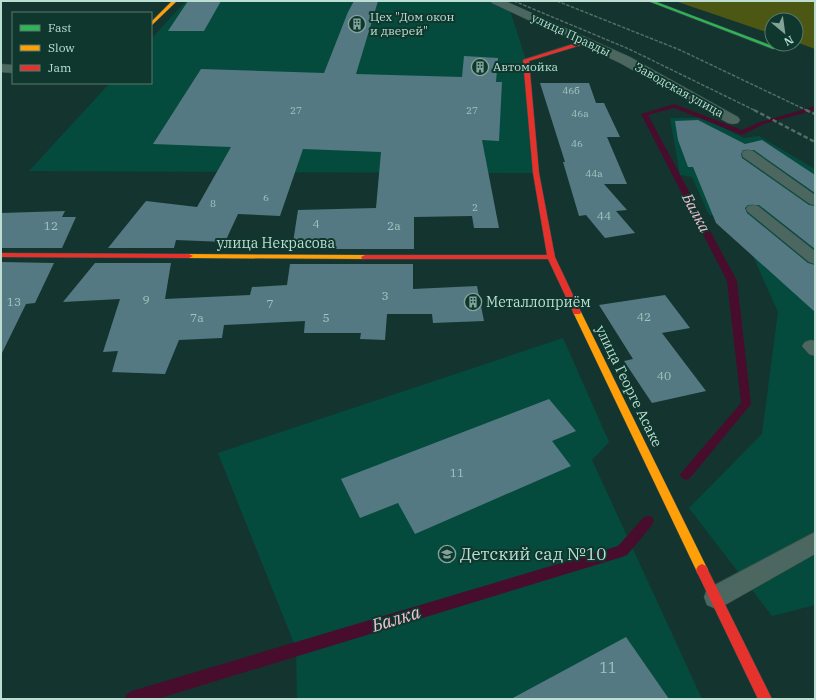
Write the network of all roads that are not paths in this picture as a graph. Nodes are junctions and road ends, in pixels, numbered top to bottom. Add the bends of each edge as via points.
1 (175, 1) edge
2 (496, 1) edge
3 (650, 1) edge
4 (152, 24) edge
5 (586, 42) junction
6 (764, 44) edge
7 (625, 60) joint
8 (1, 68) edge
9 (12, 69) edge
10 (733, 120) dead end
11 (748, 154) dead end
12 (815, 201) edge
13 (752, 209) dead end
14 (1, 255) edge
15 (551, 257) junction
16 (815, 259) edge
17 (815, 542) edge
18 (716, 598) junction
19 (765, 699) edge

1 - 4 street
2 - 5 street, улица Правды
3 - 6 street
5 - 7 street, улица Правды
5 - 15 street, улица Георге Асаке via 526,60 536,173
7 - 10 street, Заводская улица
8 - 9 street
11 - 12 lane
13 - 16 lane
14 - 15 street, улица Некрасова
15 - 18 street, улица Георге Асаке
17 - 18 lane
18 - 19 street, улица Георге Асаке

